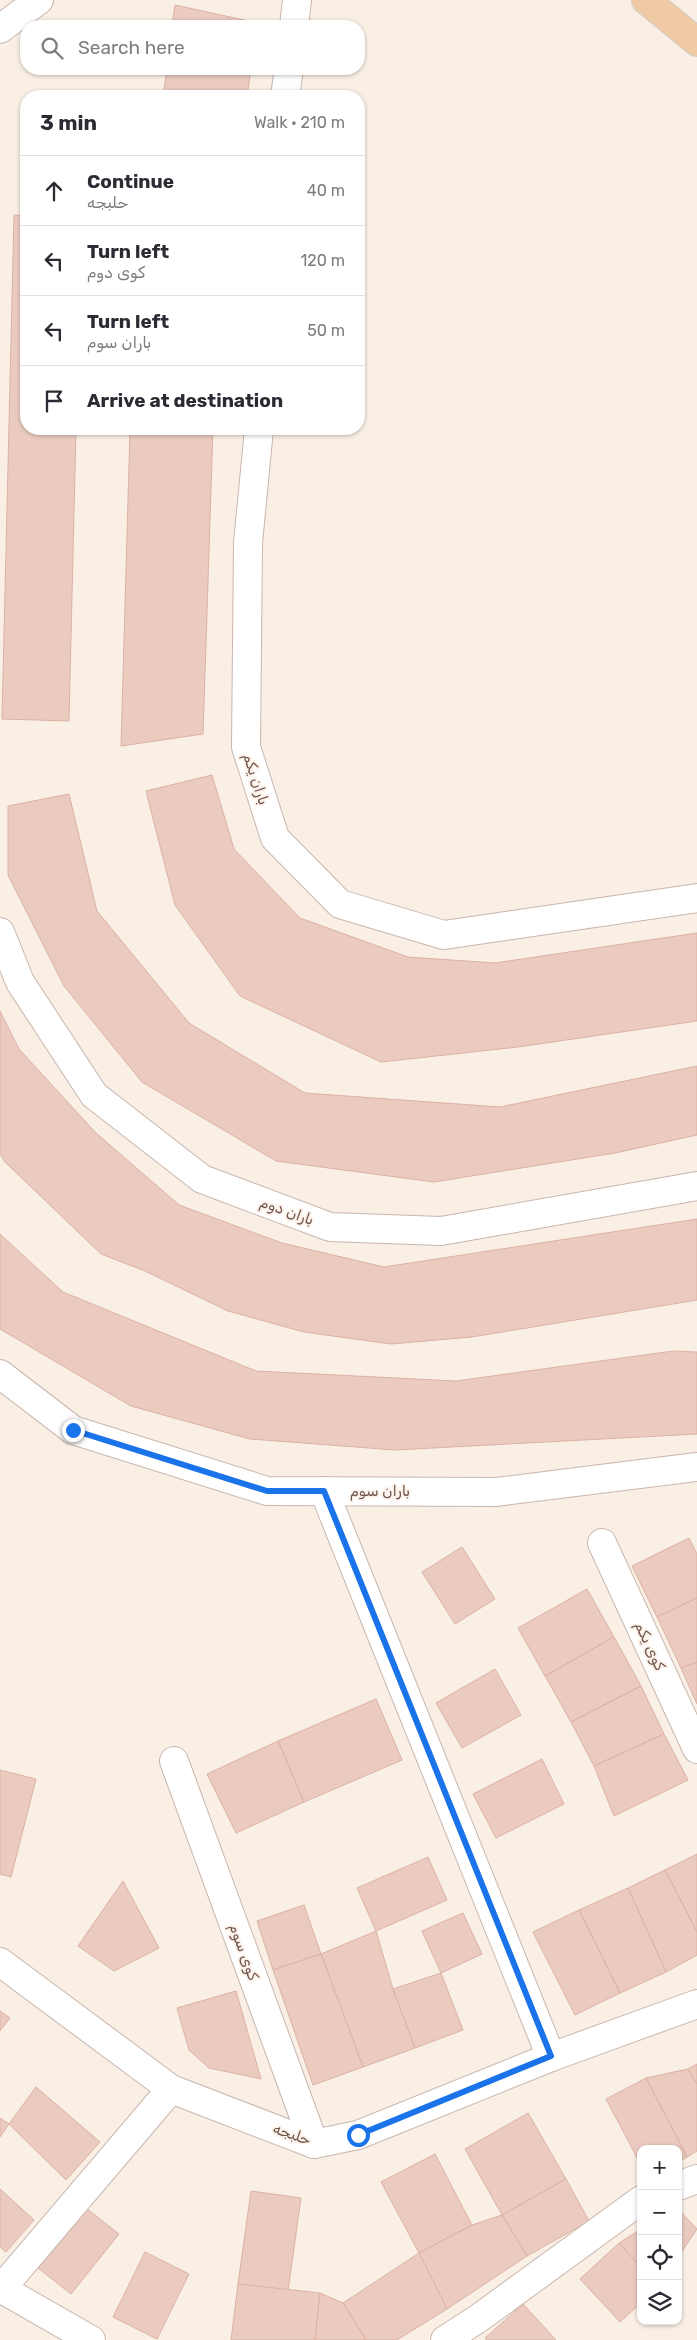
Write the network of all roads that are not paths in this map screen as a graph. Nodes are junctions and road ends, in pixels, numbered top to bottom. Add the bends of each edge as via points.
1 (40, 0) edge
2 (297, 0) edge
3 (646, 0) edge
4 (295, 20) edge
5 (0, 29) edge
6 (697, 42) edge
7 (288, 75) edge
8 (286, 90) edge
9 (258, 435) edge
10 (697, 898) edge
11 (0, 932) edge
12 (697, 1186) edge
13 (0, 1374) edge
14 (697, 1467) edge
15 (324, 1491) junction
16 (602, 1543) dead end
17 (697, 1749) edge
18 (174, 1761) dead end
19 (0, 1962) edge
20 (697, 2004) edge
21 (551, 2056) junction
22 (170, 2089) junction
23 (314, 2144) junction
24 (697, 2179) edge
25 (682, 2185) edge
26 (637, 2203) edge
27 (0, 2288) edge
28 (91, 2340) edge
29 (445, 2340) edge

1 - 5 street
2 - 4 street
3 - 6 main road
7 - 8 street
9 - 10 street, باران یکم via 248,543 246,747 275,838 340,904 444,935
11 - 12 street, باران دوم via 20,982 94,1096 202,1179 330,1226 441,1231
13 - 15 street, باران سوم via 73,1430 267,1491
14 - 15 street, باران سوم via 496,1492
15 - 21 street
16 - 17 street, کوی یکم
18 - 23 street, کوی سوم
19 - 22 street, حلبجه
20 - 21 street, حلبجه
21 - 23 street, حلبجه via 358,2135
22 - 23 street, حلبجه
22 - 27 street
24 - 25 street
26 - 29 street
27 - 28 street

